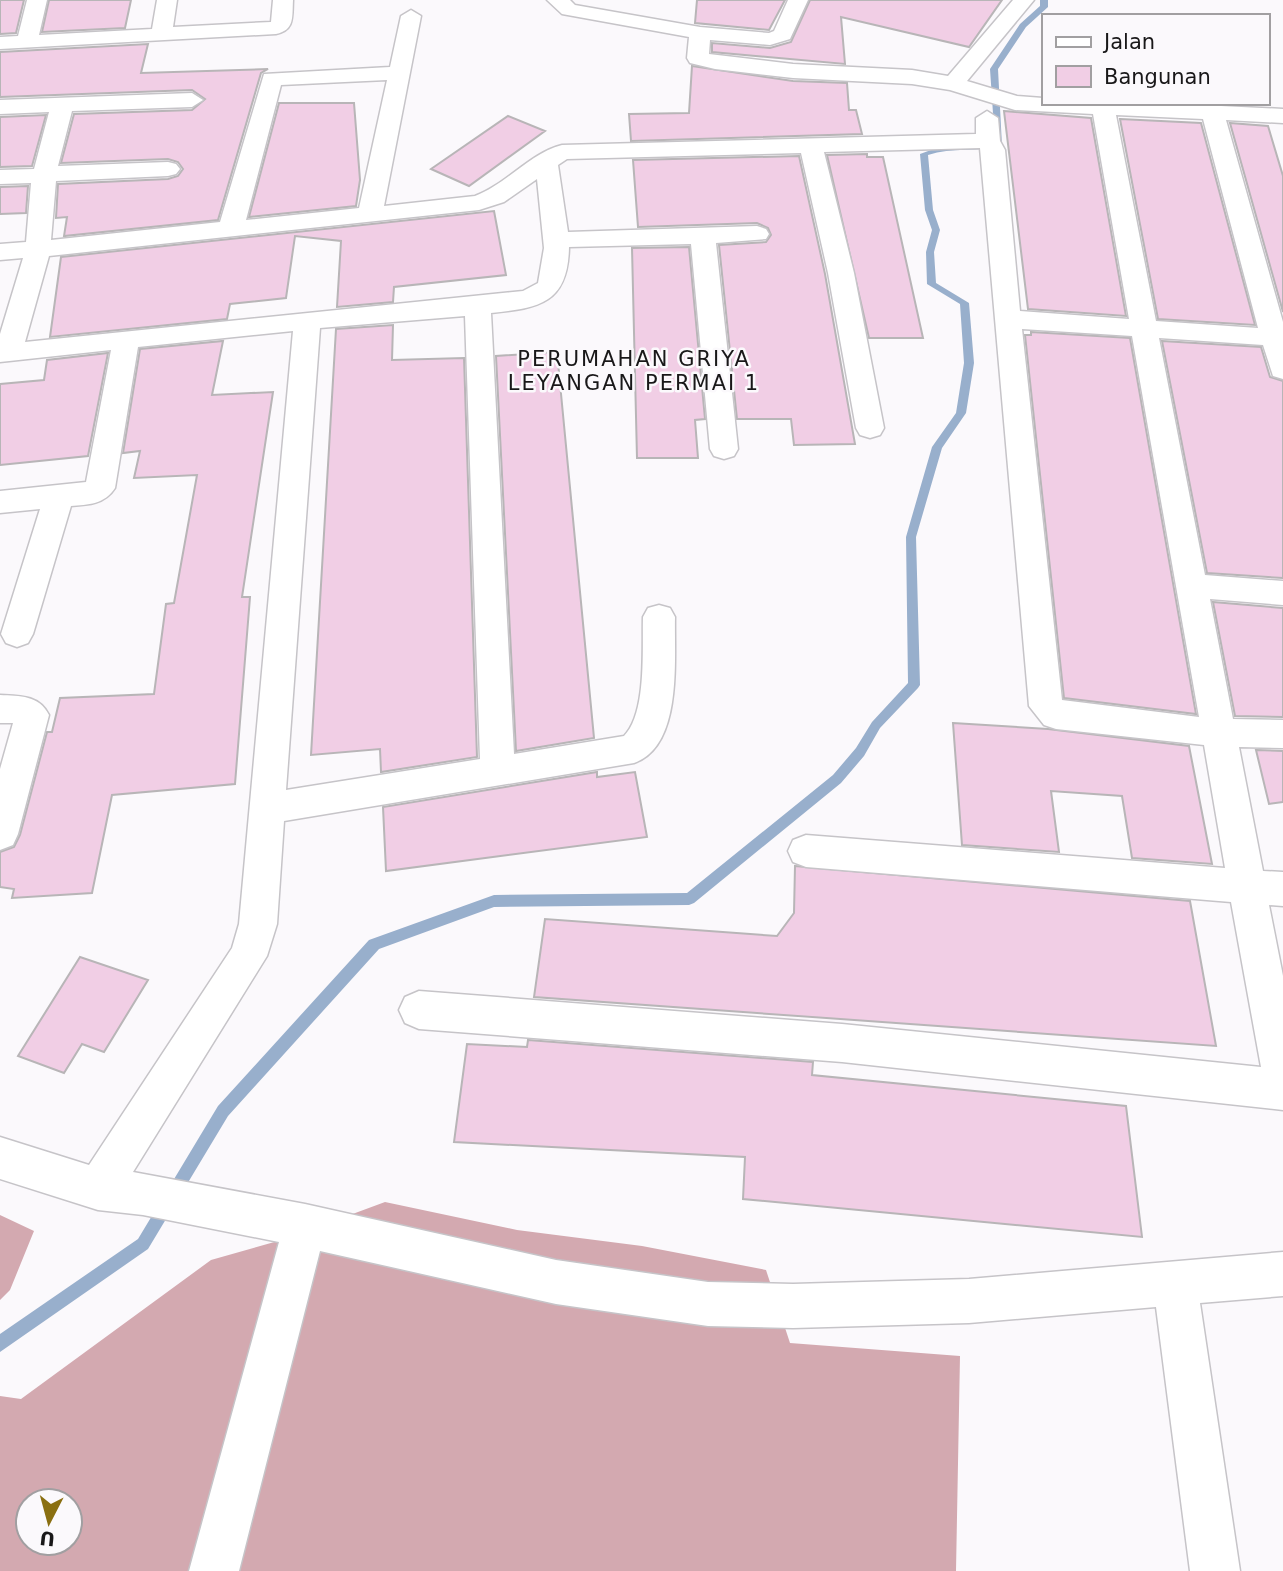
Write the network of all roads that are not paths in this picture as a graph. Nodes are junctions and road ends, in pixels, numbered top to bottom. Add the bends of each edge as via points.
1 (37, 0) edge
2 (167, 0) edge
3 (283, 0) edge
4 (557, 0) edge
5 (798, 0) edge
6 (1024, 0) edge
7 (411, 16) dead end
8 (700, 33) junction
9 (161, 34) junction
10 (27, 41) junction
11 (0, 43) edge
12 (399, 73) junction
13 (953, 84) junction
14 (992, 97) junction
15 (192, 100) dead end
16 (1042, 102) edge
17 (63, 103) junction
18 (1073, 105) edge
19 (0, 107) edge
20 (1103, 108) junction
21 (1212, 112) junction
22 (1283, 116) edge
23 (991, 145) junction
24 (811, 147) junction
25 (546, 160) junction
26 (168, 169) dead end
27 (44, 175) junction
28 (0, 177) edge
29 (370, 214) junction
30 (231, 228) junction
31 (757, 234) dead end
32 (704, 235) junction
33 (556, 240) junction
34 (38, 249) junction
35 (0, 252) edge
36 (478, 306) junction
37 (1008, 319) junction
38 (307, 321) junction
39 (1144, 329) junction
40 (1278, 338) edge
41 (126, 341) junction
42 (4, 353) edge
43 (1283, 370) edge
44 (870, 428) dead end
45 (724, 449) dead end
46 (59, 497) junction
47 (0, 502) edge
48 (1191, 586) junction
49 (1283, 593) edge
50 (659, 617) dead end
51 (17, 634) dead end
52 (0, 709) edge
53 (1219, 733) junction
54 (1283, 734) edge
55 (498, 771) junction
56 (269, 808) junction
57 (0, 834) edge
58 (806, 851) dead end
59 (1265, 887) edge
60 (419, 1010) dead end
61 (1283, 1080) edge
62 (1283, 1090) edge
63 (0, 1158) edge
64 (98, 1189) junction
65 (305, 1226) junction
66 (1283, 1274) edge
67 (1175, 1285) junction
68 (214, 1571) edge
69 (1216, 1571) edge

1 - 10 street
2 - 9 street
3 - 9 street via 281,26 276,29
4 - 8 street via 569,10
5 - 8 street via 783,34 770,39
6 - 13 street
7 - 12 street
8 - 13 street via 698,58 703,61 897,75
9 - 10 street
10 - 11 street
12 - 29 street
12 - 30 street via 272,79
13 - 14 street
14 - 16 street
14 - 23 street
15 - 17 street
17 - 19 street
17 - 27 street
18 - 20 street
20 - 21 street
20 - 39 street
21 - 22 street
21 - 40 street
23 - 24 street
23 - 37 street
24 - 25 street via 568,151
24 - 44 street
25 - 29 street via 495,197 479,203
25 - 33 street
26 - 27 street
27 - 28 street
27 - 34 street
29 - 30 street
30 - 34 street
31 - 32 street
32 - 33 street
32 - 45 street
33 - 36 street via 556,278 546,290 528,298
34 - 35 street
34 - 42 street
36 - 38 street
36 - 55 street
37 - 39 street
37 - 53 street via 1046,706 1056,715
38 - 41 street
38 - 56 street
39 - 40 street
39 - 48 street
40 - 43 street
41 - 42 street
41 - 46 street via 100,488 90,494
46 - 47 street
46 - 51 street
48 - 49 street
48 - 53 street
50 - 55 street via 651,727 640,745 625,752
52 - 57 street via 32,715
53 - 54 street
53 - 59 street
55 - 56 street
56 - 64 street via 258,924 248,957
58 - 59 street
59 - 61 street
60 - 62 street via 842,1043
63 - 64 street
64 - 65 street
65 - 67 street via 556,1282 708,1304 890,1305
65 - 68 street
66 - 67 street
67 - 69 street

